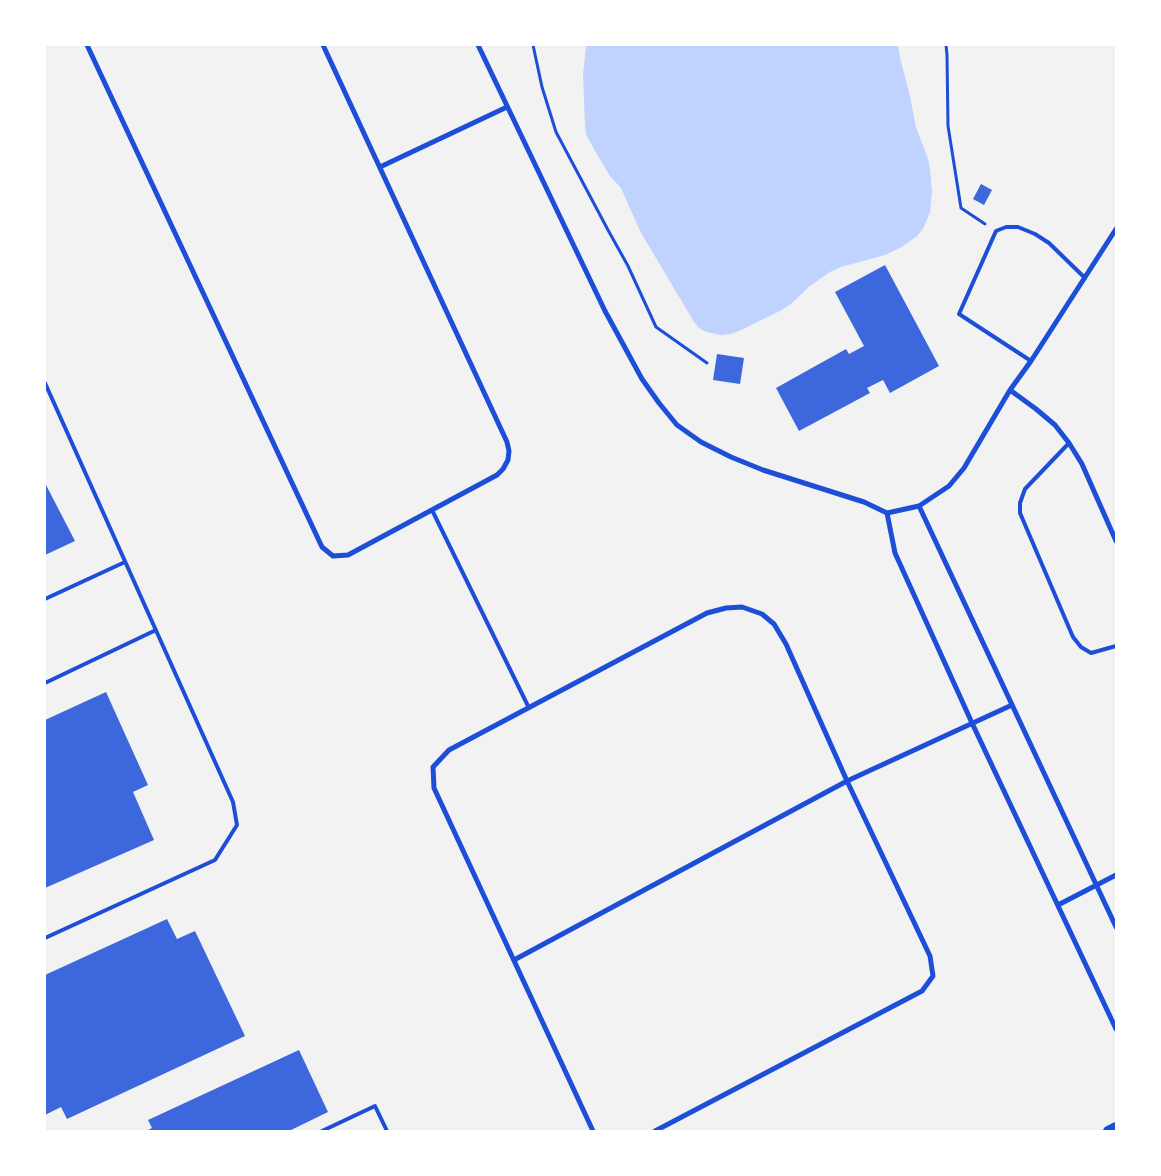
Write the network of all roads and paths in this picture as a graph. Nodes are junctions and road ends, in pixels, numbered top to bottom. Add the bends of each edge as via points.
1 (87, 45) edge
2 (322, 45) edge
3 (478, 45) edge
4 (534, 45) edge
5 (946, 45) edge
6 (507, 107) junction
7 (380, 167) junction
8 (1116, 229) edge
9 (996, 232) junction
10 (1085, 278) junction
11 (1030, 361) junction
12 (707, 363) dead end
13 (45, 383) edge
14 (1010, 390) junction
15 (1069, 442) junction
16 (919, 506) junction
17 (432, 510) junction
18 (887, 513) junction
19 (1116, 541) edge
20 (125, 562) junction
21 (45, 599) edge
22 (156, 630) junction
23 (1116, 646) edge
24 (45, 683) edge
25 (1012, 705) junction
26 (529, 708) junction
27 (972, 723) junction
28 (847, 782) junction
29 (1116, 875) edge
30 (1096, 885) junction
31 (1058, 905) junction
32 (1116, 927) edge
33 (45, 938) edge
34 (514, 960) junction
35 (1116, 1029) edge
36 (1116, 1127) edge
37 (322, 1131) edge
38 (387, 1131) edge
39 (593, 1131) edge
40 (655, 1131) edge
41 (1108, 1131) edge

1 - 17 street via 322,547 333,556 348,555
2 - 7 street
3 - 6 street
4 - 12 path via 542,87 556,132 628,266 656,328
5 - 9 path via 948,126 960,208
6 - 7 street
6 - 18 street via 605,311 642,379 678,425 701,442 731,457 864,502
7 - 17 street via 509,451 508,460 497,474
8 - 10 street
9 - 10 lane via 1006,227 1018,227 1035,234 1050,243
9 - 11 lane via 959,314
10 - 11 street
11 - 14 street
13 - 20 lane
14 - 15 street via 1055,424
14 - 16 street via 950,486
15 - 19 street
15 - 23 lane via 1025,489 1020,513 1081,647 1091,652
16 - 18 street
16 - 25 street
17 - 26 lane
18 - 27 street via 894,553
20 - 21 lane
20 - 22 lane
22 - 24 lane
22 - 33 lane via 233,802 237,825 215,860
25 - 27 street
25 - 30 street
26 - 28 street via 707,613 742,607 762,614 774,624 786,644
26 - 34 street via 449,750 433,767 434,788
27 - 28 street
27 - 31 street
28 - 34 street
28 - 40 street via 930,956 933,976 922,991
29 - 30 street
30 - 31 street
30 - 32 street
31 - 35 street
34 - 39 street
36 - 41 main road
37 - 38 lane via 375,1106

